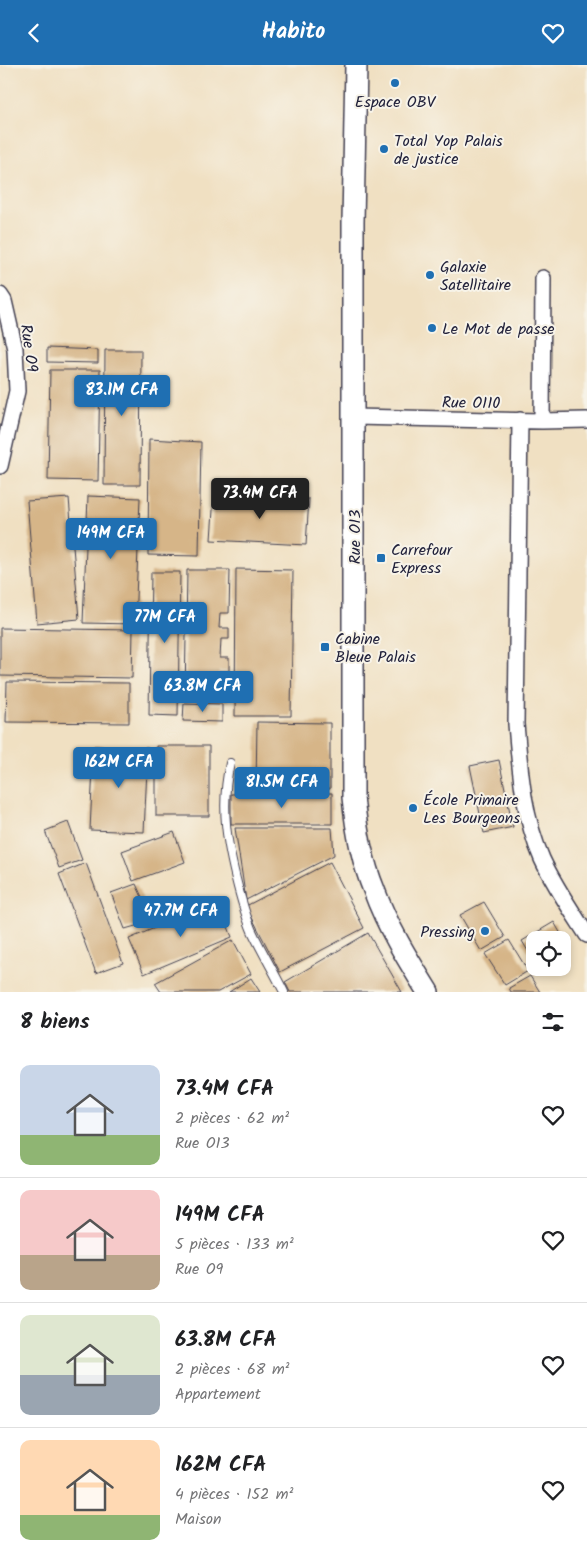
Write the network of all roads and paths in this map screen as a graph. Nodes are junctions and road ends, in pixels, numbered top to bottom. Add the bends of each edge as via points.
1 (356, 65) edge
2 (543, 278) dead end
3 (0, 295) edge
4 (354, 417) junction
5 (520, 420) junction
6 (587, 420) edge
7 (542, 421) junction
8 (0, 466) edge
9 (230, 763) dead end
10 (587, 935) edge
11 (284, 992) edge
12 (428, 992) edge

1 - 4 main road, Rue O13
2 - 7 street
3 - 8 street, Rue O9 via 15,349 17,391
4 - 5 street, Rue O110
4 - 12 main road, Rue O13 via 353,797 356,826 373,889
5 - 7 street, Rue O110
5 - 10 street via 516,724 519,768 532,833 543,860
6 - 7 street, Rue O110
9 - 11 lane via 224,802 234,870 252,930

